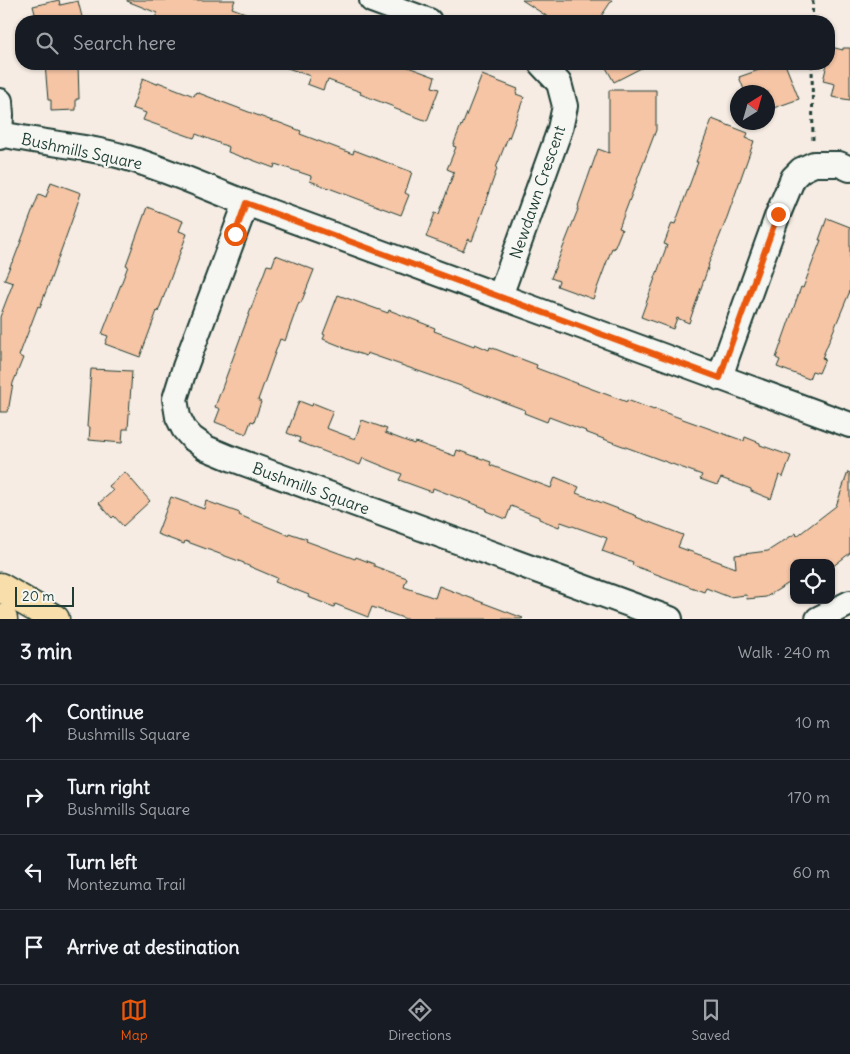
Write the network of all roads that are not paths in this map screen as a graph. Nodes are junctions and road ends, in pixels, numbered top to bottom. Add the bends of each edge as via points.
1 (372, 0) edge
2 (413, 15) edge
3 (547, 70) edge
4 (0, 100) edge
5 (0, 135) edge
6 (850, 169) edge
7 (246, 203) junction
8 (500, 296) junction
9 (720, 378) junction
10 (850, 425) edge
11 (0, 587) edge
12 (850, 603) edge
13 (56, 619) edge
14 (670, 619) edge
15 (818, 619) edge

1 - 2 street
3 - 8 street, Newdawn Crescent via 559,83 565,106 560,129
4 - 5 street
5 - 7 street, Bushmills Square via 121,156
6 - 9 street via 838,164 814,164 793,178
7 - 8 street, Bushmills Square
7 - 14 street, Bushmills Square via 175,399 178,417 192,438 206,448 239,461
8 - 9 street, Bushmills Square
9 - 10 street, Bushmills Square
11 - 13 main road
12 - 15 street

